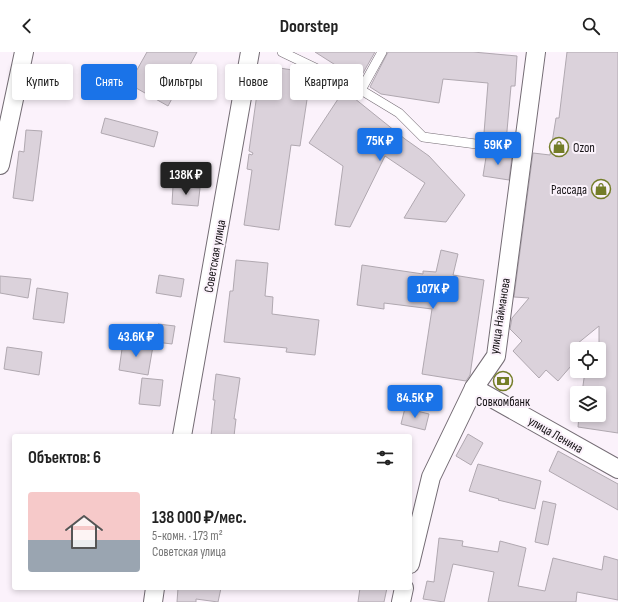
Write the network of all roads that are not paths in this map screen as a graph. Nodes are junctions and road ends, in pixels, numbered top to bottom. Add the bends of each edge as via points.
1 (24, 52) edge
2 (250, 52) edge
3 (282, 52) edge
4 (382, 52) edge
5 (536, 52) edge
6 (307, 64) edge
7 (363, 88) edge
8 (363, 91) edge
9 (522, 150) junction
10 (0, 165) edge
11 (474, 388) junction
12 (182, 434) edge
13 (618, 469) edge
14 (412, 556) edge
15 (156, 590) edge
16 (404, 590) edge
17 (153, 602) edge
18 (401, 602) edge

1 - 10 street
2 - 12 street, Советская улица
3 - 6 lane
4 - 7 lane
5 - 9 street, улица Найманова
8 - 9 lane via 399,113 423,137
9 - 11 street, улица Найманова via 496,356
11 - 13 street, улица Ленина
11 - 14 street, улица Найманова via 431,477
15 - 17 street
16 - 18 street

